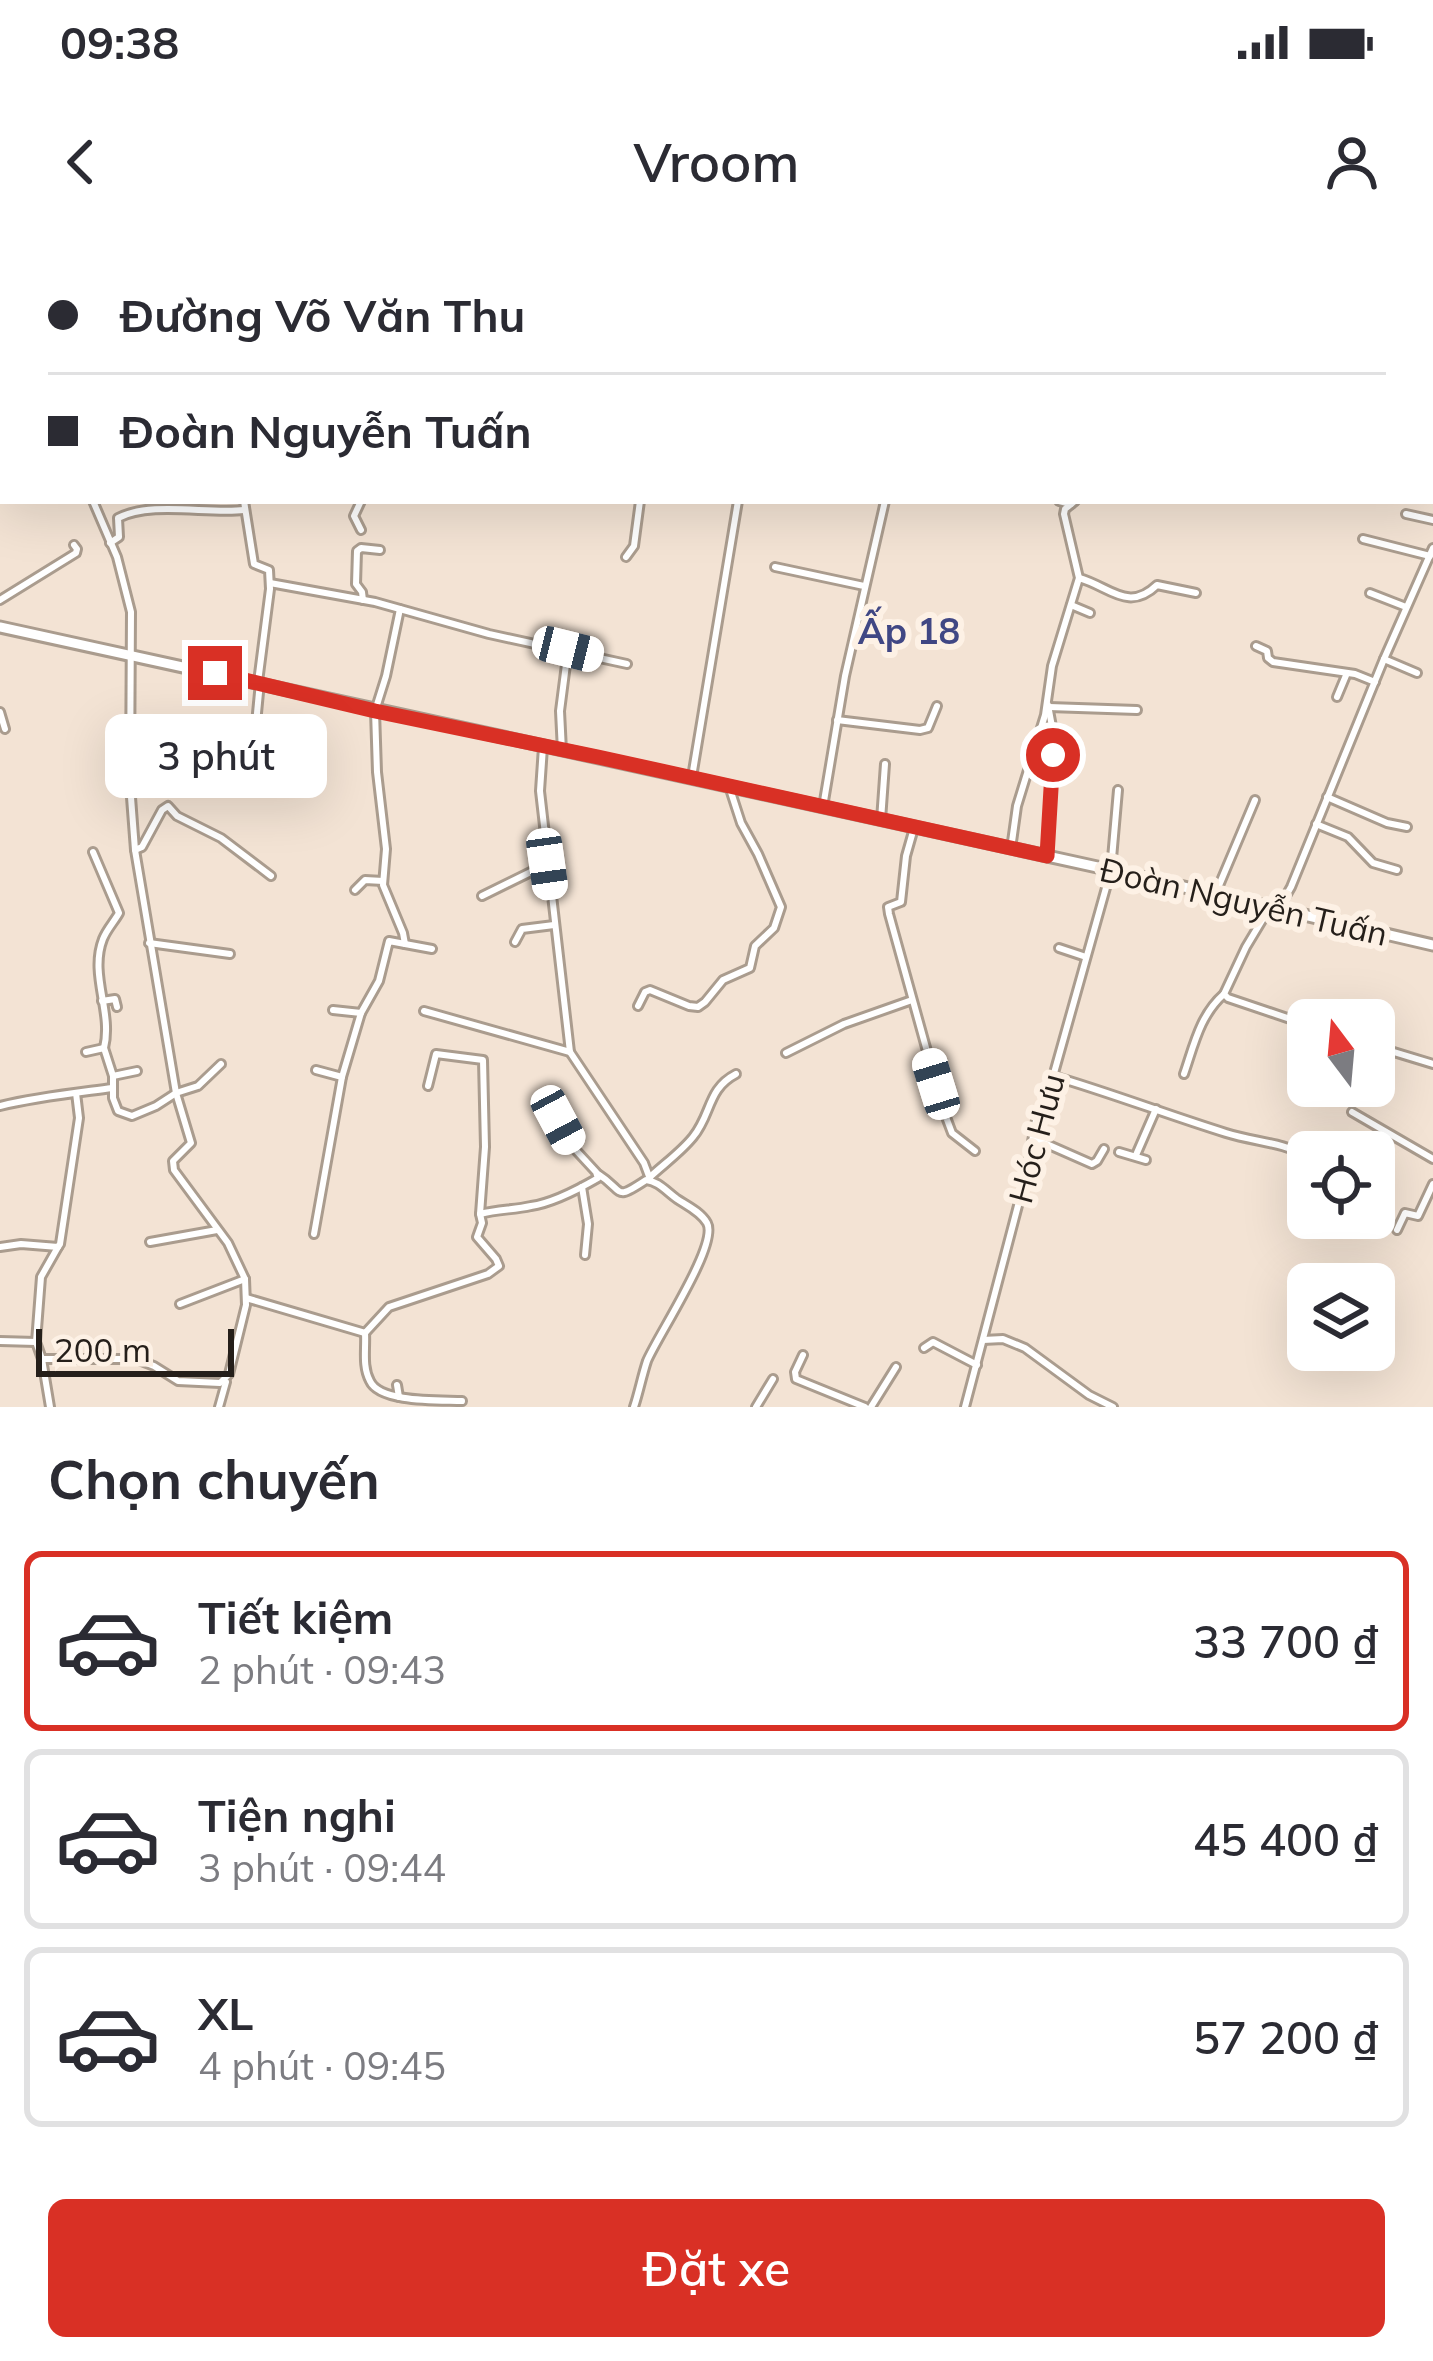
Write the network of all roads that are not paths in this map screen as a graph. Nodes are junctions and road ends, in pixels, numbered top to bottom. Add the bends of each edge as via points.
1 (94, 504) edge
2 (360, 504) edge
3 (640, 504) edge
4 (738, 504) edge
5 (884, 504) edge
6 (1072, 504) edge
7 (245, 506) edge
8 (1406, 514) dead end
9 (1433, 520) edge
10 (361, 530) dead end
11 (1363, 539) dead end
12 (110, 543) junction
13 (74, 545) dead end
14 (380, 550) dead end
15 (1431, 552) edge
16 (626, 557) dead end
17 (775, 567) dead end
18 (1079, 578) junction
19 (270, 583) junction
20 (864, 586) junction
21 (1196, 592) dead end
22 (1370, 592) dead end
23 (0, 600) edge
24 (364, 600) junction
25 (1071, 605) junction
26 (1407, 607) junction
27 (400, 609) junction
28 (1090, 613) dead end
29 (0, 627) edge
30 (1256, 646) dead end
31 (568, 649) junction
32 (129, 654) junction
33 (1384, 659) junction
34 (627, 664) dead end
35 (1347, 673) junction
36 (1417, 673) dead end
37 (259, 682) junction
38 (1375, 682) junction
39 (1337, 697) dead end
40 (1049, 705) junction
41 (937, 706) dead end
42 (1137, 710) dead end
43 (375, 711) junction
44 (0, 712) edge
45 (837, 720) junction
46 (5, 729) dead end
47 (282, 741) dead end
48 (543, 746) junction
49 (562, 751) junction
50 (885, 764) dead end
51 (692, 777) junction
52 (729, 786) junction
53 (1118, 790) dead end
54 (1328, 797) junction
55 (1255, 800) dead end
56 (823, 808) junction
57 (881, 820) junction
58 (1316, 824) junction
59 (1407, 827) dead end
60 (914, 828) junction
61 (1011, 849) junction
62 (135, 850) junction
63 (93, 852) dead end
64 (1047, 856) junction
65 (547, 864) junction
66 (1111, 870) junction
67 (1397, 870) dead end
68 (271, 876) dead end
69 (383, 881) junction
70 (355, 890) dead end
71 (1215, 895) junction
72 (482, 896) dead end
73 (1275, 907) junction
74 (554, 925) junction
75 (515, 942) dead end
76 (148, 943) junction
77 (405, 944) junction
78 (1433, 945) edge
79 (1059, 948) dead end
80 (432, 949) dead end
81 (230, 954) dead end
82 (1086, 957) junction
83 (1224, 994) junction
84 (912, 1000) junction
85 (102, 1001) junction
86 (638, 1006) dead end
87 (117, 1007) dead end
88 (333, 1010) dead end
89 (424, 1011) dead end
90 (361, 1012) junction
91 (1287, 1017) edge
92 (104, 1048) junction
93 (86, 1052) dead end
94 (570, 1052) junction
95 (1395, 1052) edge
96 (786, 1053) dead end
97 (221, 1064) dead end
98 (1433, 1064) edge
99 (316, 1070) dead end
100 (137, 1071) dead end
101 (736, 1074) dead end
102 (1184, 1074) dead end
103 (113, 1076) junction
104 (341, 1076) junction
105 (1053, 1076) junction
106 (428, 1086) dead end
107 (112, 1088) junction
108 (76, 1093) junction
109 (176, 1093) junction
110 (0, 1106) edge
111 (1156, 1109) junction
112 (1352, 1112) dead end
113 (558, 1120) dead end
114 (1033, 1138) junction
115 (1287, 1146) edge
116 (1104, 1149) dead end
117 (975, 1151) dead end
118 (1119, 1152) dead end
119 (1136, 1155) junction
120 (1433, 1159) edge
121 (1146, 1160) dead end
122 (598, 1174) junction
123 (650, 1178) junction
124 (1433, 1184) edge
125 (582, 1187) junction
126 (480, 1214) junction
127 (218, 1230) junction
128 (1396, 1230) dead end
129 (314, 1234) dead end
130 (150, 1241) dead end
131 (0, 1247) edge
132 (58, 1247) junction
133 (585, 1255) dead end
134 (245, 1279) junction
135 (246, 1298) junction
136 (180, 1304) dead end
137 (364, 1333) junction
138 (983, 1340) junction
139 (0, 1341) edge
140 (36, 1342) junction
141 (924, 1348) dead end
142 (803, 1355) dead end
143 (42, 1360) junction
144 (976, 1365) junction
145 (896, 1367) dead end
146 (226, 1379) junction
147 (773, 1379) dead end
148 (397, 1385) dead end
149 (399, 1397) junction
150 (462, 1401) dead end
151 (50, 1407) edge
152 (219, 1407) edge
153 (634, 1407) edge
154 (756, 1407) edge
155 (868, 1407) edge
156 (965, 1407) edge
157 (1113, 1407) edge

1 - 12 street
2 - 10 street via 354,516
3 - 16 street
4 - 51 street
5 - 20 street
6 - 18 street via 1065,526
7 - 12 street via 124,514
7 - 19 street via 254,565 269,570
8 - 9 street
11 - 15 street
12 - 32 street via 131,612
13 - 23 street via 76,554
14 - 24 street via 357,551
15 - 26 street
17 - 20 street
18 - 21 street via 1127,598 1157,585
18 - 25 street
19 - 24 street
19 - 37 street
20 - 45 street
22 - 26 street
24 - 27 street
25 - 28 street
25 - 40 street
26 - 33 street
27 - 31 street
27 - 43 street
29 - 32 main road, Đoàn Nguyễn Tuấn
30 - 35 street via 1273,662
31 - 34 street
31 - 49 street
32 - 37 main road, Đoàn Nguyễn Tuấn
32 - 62 street
33 - 36 street
33 - 38 street
35 - 38 street
35 - 39 street
37 - 43 main road, Đoàn Nguyễn Tuấn
37 - 47 street via 255,734
38 - 54 street
40 - 42 street
40 - 61 street
40 - 64 street
41 - 45 street via 920,730
43 - 48 main road, Đoàn Nguyễn Tuấn
43 - 69 street
44 - 46 street
45 - 56 street
48 - 49 main road, Đoàn Nguyễn Tuấn
48 - 65 street
49 - 51 main road, Đoàn Nguyễn Tuấn
50 - 57 street
51 - 52 main road, Đoàn Nguyễn Tuấn
52 - 56 main road, Đoàn Nguyễn Tuấn
52 - 86 street via 781,907 777,922 754,946 750,968 723,980 698,1007 650,990
53 - 66 street, Hóc Hưu
54 - 58 street
54 - 59 street
55 - 71 street
56 - 57 main road, Đoàn Nguyễn Tuấn
57 - 60 main road, Đoàn Nguyễn Tuấn
58 - 67 street
58 - 73 street
60 - 61 main road, Đoàn Nguyễn Tuấn
60 - 84 street via 901,902 888,907
61 - 64 main road, Đoàn Nguyễn Tuấn
62 - 68 street via 168,806
62 - 76 street
63 - 85 street via 119,913 101,942
64 - 66 main road, Đoàn Nguyễn Tuấn
65 - 72 street
65 - 74 street
66 - 71 main road, Đoàn Nguyễn Tuấn
66 - 82 street, Hóc Hưu
69 - 70 street via 365,880
69 - 77 street
71 - 73 main road, Đoàn Nguyễn Tuấn
73 - 78 main road, Đoàn Nguyễn Tuấn
73 - 83 street
74 - 75 street via 522,929
74 - 94 street
76 - 81 street
76 - 109 street
77 - 80 street
77 - 90 street via 388,941 380,981
79 - 82 street
82 - 105 street, Hóc Hưu
83 - 91 street
83 - 102 street via 1201,1024
84 - 96 street
84 - 117 street via 952,1133
85 - 87 street via 115,999
85 - 92 street
88 - 90 street
89 - 94 street
90 - 104 street
92 - 93 street
92 - 103 street
94 - 123 street
95 - 98 street
97 - 109 street via 198,1086
99 - 104 street
100 - 103 street
101 - 123 street via 715,1090 692,1138
103 - 107 street
104 - 129 street
105 - 111 street
105 - 114 street, Hóc Hưu
106 - 126 street via 436,1054 483,1060
107 - 108 street
107 - 109 street via 118,1112 129,1116
108 - 110 street
108 - 132 street
109 - 127 street via 191,1143 172,1161 174,1170
111 - 115 street
111 - 119 street
112 - 120 street
113 - 122 street
114 - 116 street via 1092,1164
114 - 138 street, Hóc Hưu
118 - 119 street
119 - 121 street
122 - 123 street via 624,1193
122 - 125 street
123 - 153 street via 709,1229
124 - 128 street via 1418,1216 1405,1213
125 - 126 street via 534,1206
125 - 133 street
126 - 137 street via 477,1237 499,1267 389,1307
127 - 130 street
127 - 134 street
131 - 132 street
132 - 140 street via 41,1277
134 - 135 street
134 - 136 street
135 - 137 street
135 - 146 street
137 - 149 street via 372,1386
138 - 144 street, Hóc Hưu
138 - 157 street via 1024,1348
139 - 140 street
140 - 143 street
141 - 144 street via 933,1342
142 - 155 street via 796,1378
143 - 146 street via 136,1359 178,1381
143 - 151 street
144 - 156 street, Hóc Hưu
145 - 155 street
146 - 152 street
147 - 154 street
148 - 149 street
149 - 150 street

